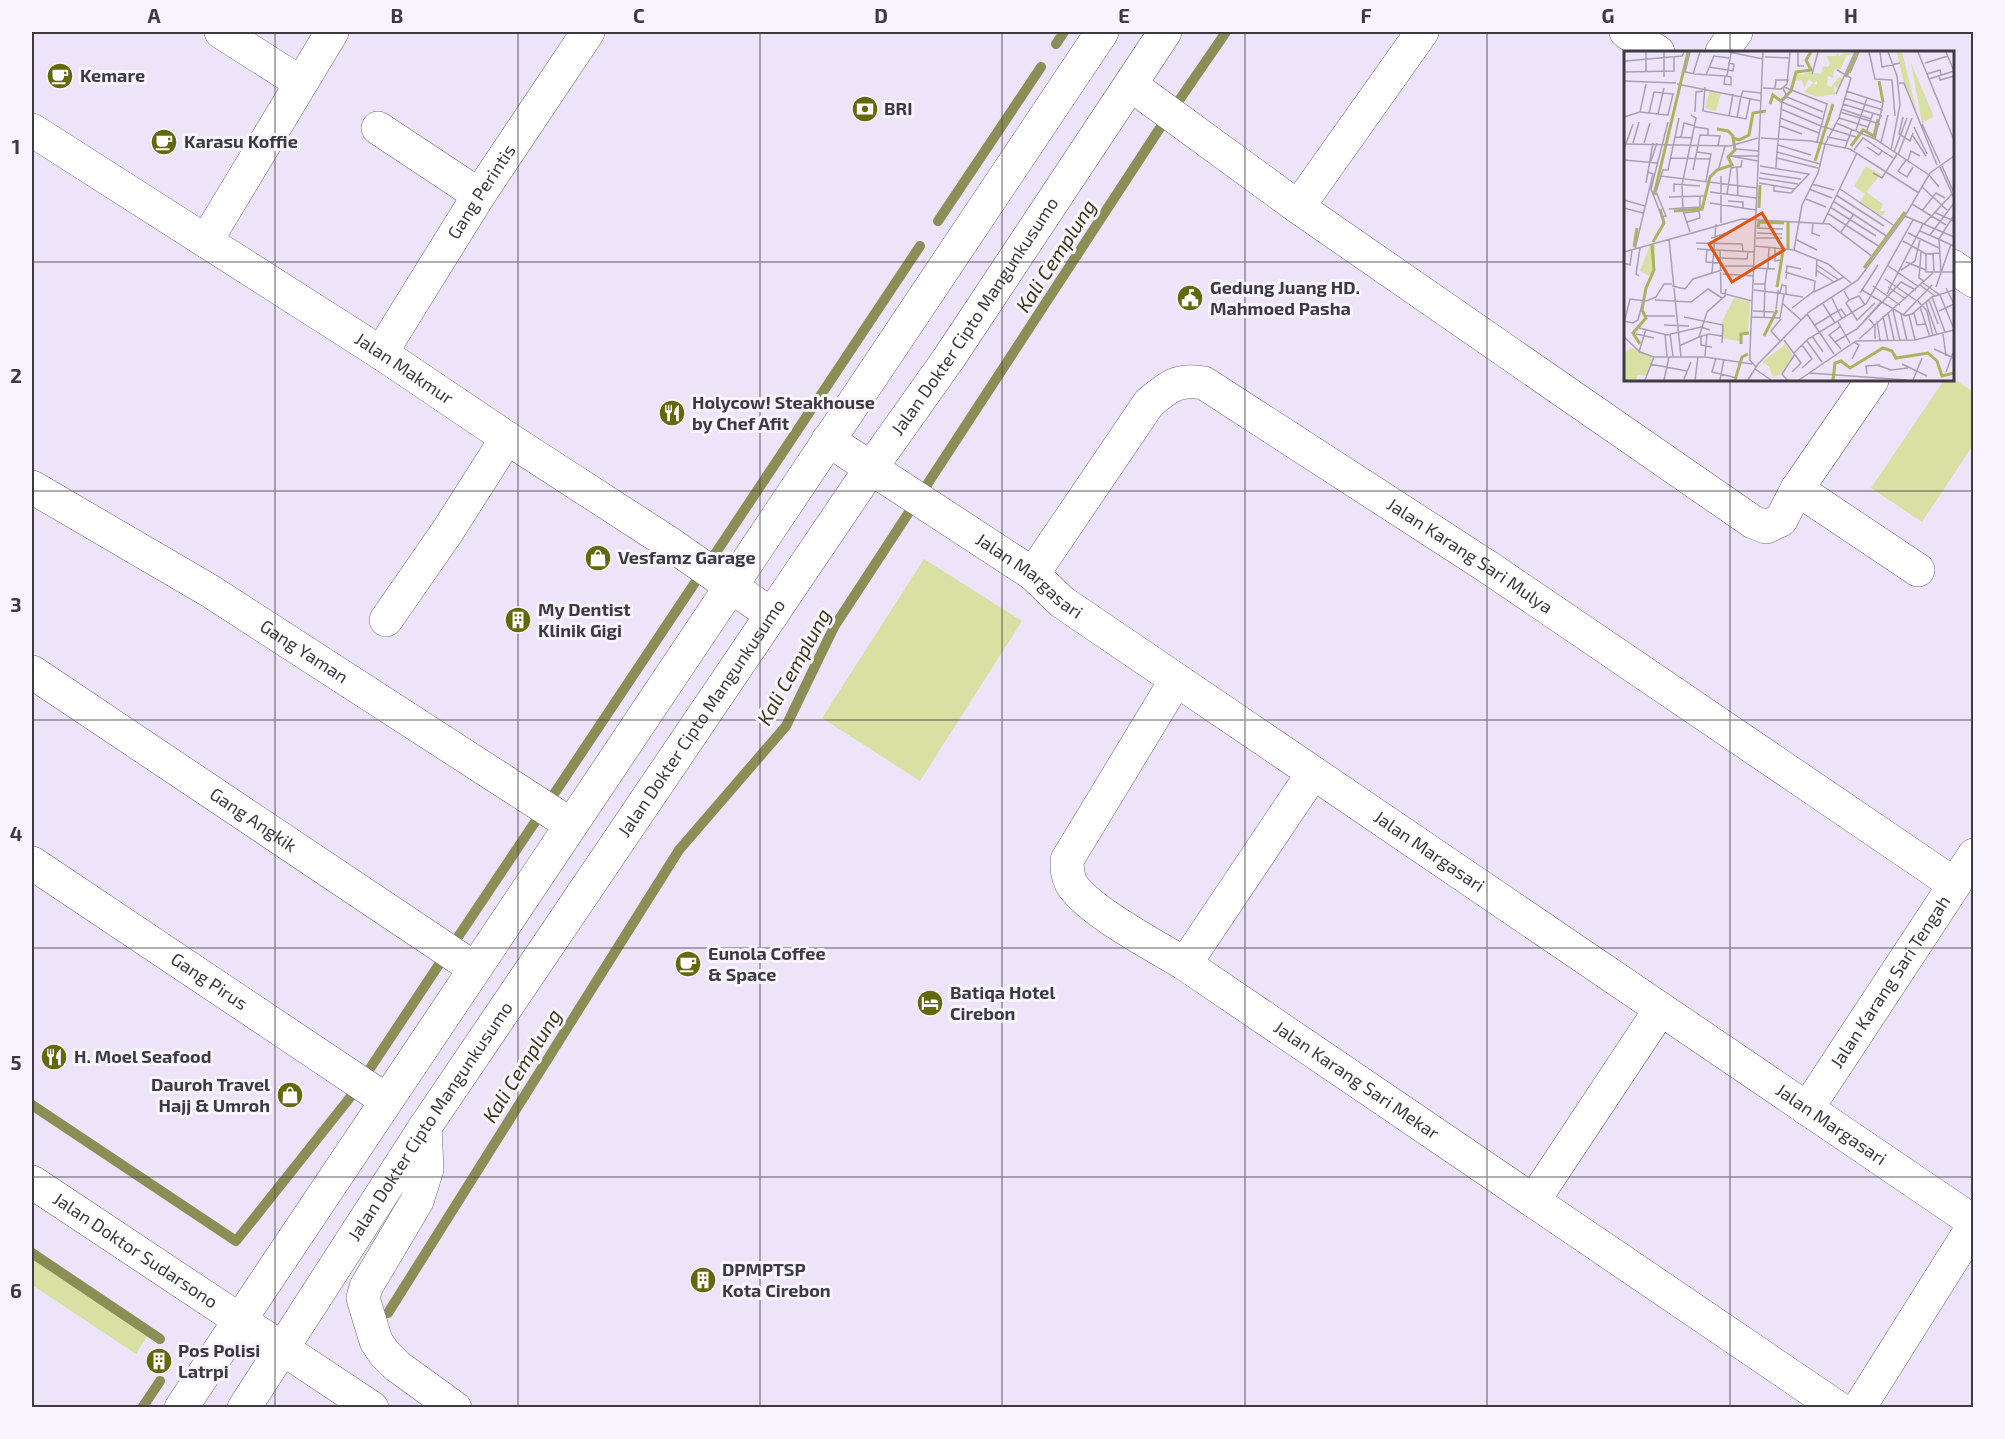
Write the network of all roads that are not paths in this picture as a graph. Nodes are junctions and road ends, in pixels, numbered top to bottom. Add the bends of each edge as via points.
1 (221, 32) edge
2 (332, 32) edge
3 (588, 32) edge
4 (1102, 32) edge
5 (1422, 32) edge
6 (1626, 32) edge
7 (1736, 32) edge
8 (1156, 35) edge
9 (1656, 51) edge
10 (1723, 51) edge
11 (301, 82) junction
12 (1143, 93) junction
13 (378, 128) dead end
14 (32, 130) edge
15 (479, 195) junction
16 (1298, 207) junction
17 (206, 241) junction
18 (1954, 267) edge
19 (1974, 281) edge
20 (381, 353) junction
21 (1871, 381) edge
22 (507, 438) junction
23 (828, 440) junction
24 (879, 473) junction
25 (32, 487) edge
26 (1797, 489) junction
27 (1918, 570) dead end
28 (1033, 574) junction
29 (730, 586) junction
30 (772, 615) junction
31 (386, 620) dead end
32 (32, 672) edge
33 (1176, 680) junction
34 (1313, 773) junction
35 (570, 824) junction
36 (1974, 855) edge
37 (32, 863) edge
38 (1954, 884) junction
39 (1185, 964) junction
40 (474, 968) junction
41 (1660, 1010) junction
42 (386, 1100) junction
43 (1807, 1109) junction
44 (425, 1127) junction
45 (32, 1182) edge
46 (1534, 1200) junction
47 (1974, 1223) edge
48 (240, 1320) junction
49 (282, 1347) junction
50 (181, 1407) edge
51 (244, 1407) edge
52 (372, 1407) edge
53 (455, 1407) edge
54 (1838, 1407) edge
55 (1859, 1407) edge

1 - 11 street
2 - 11 street
3 - 15 street, Gang Perintis
4 - 23 street
5 - 16 street
6 - 9 street
7 - 10 street
8 - 12 street, Jalan Dokter Cipto Mangunkusumo
11 - 17 street
12 - 16 street
12 - 24 street, Jalan Dokter Cipto Mangunkusumo via 949,358
13 - 15 street
14 - 17 street, Jalan Makmur
15 - 20 street, Gang Perintis
16 - 26 street via 1753,522 1766,527 1781,520
17 - 20 street, Jalan Makmur
18 - 19 street
20 - 22 street, Jalan Makmur
21 - 26 street
22 - 29 street, Jalan Makmur
22 - 31 street
23 - 24 street, Jalan Margasari
23 - 29 street
24 - 28 street, Jalan Margasari
24 - 30 street, Jalan Dokter Cipto Mangunkusumo
25 - 35 street, Gang Yaman via 210,591
26 - 27 street
28 - 33 street, Jalan Margasari via 1062,602
28 - 38 street, Jalan Karang Sari Mulya via 1149,403 1167,388 1188,380 1204,382 1488,567
29 - 30 street, Jalan Makmur
29 - 35 street
30 - 44 street, Jalan Dokter Cipto Mangunkusumo
32 - 40 street, Gang Angkik
33 - 34 street, Jalan Margasari
33 - 39 street, Jalan Karang Sari Mekar via 1067,860 1071,884 1087,902
34 - 39 street
34 - 41 street, Jalan Margasari
35 - 40 street
36 - 38 street, Jalan Karang Sari Tengah
37 - 42 street, Gang Pirus
38 - 43 street, Jalan Karang Sari Tengah
39 - 46 street, Jalan Karang Sari Mekar
40 - 42 street
41 - 43 street, Jalan Margasari
41 - 46 street
42 - 48 street
43 - 47 street, Jalan Margasari
44 - 49 street, Jalan Dokter Cipto Mangunkusumo
44 - 53 street via 427,1169 417,1201 363,1298 376,1341 384,1353
45 - 48 street, Jalan Doktor Sudarsono
46 - 54 street, Jalan Karang Sari Mekar
47 - 55 street, Jalan Margasari
48 - 49 street, Jalan Doktor Sudarsono
48 - 50 street
49 - 51 street, Jalan Dokter Cipto Mangunkusumo
49 - 52 street, Jalan Doktor Sudarsono

